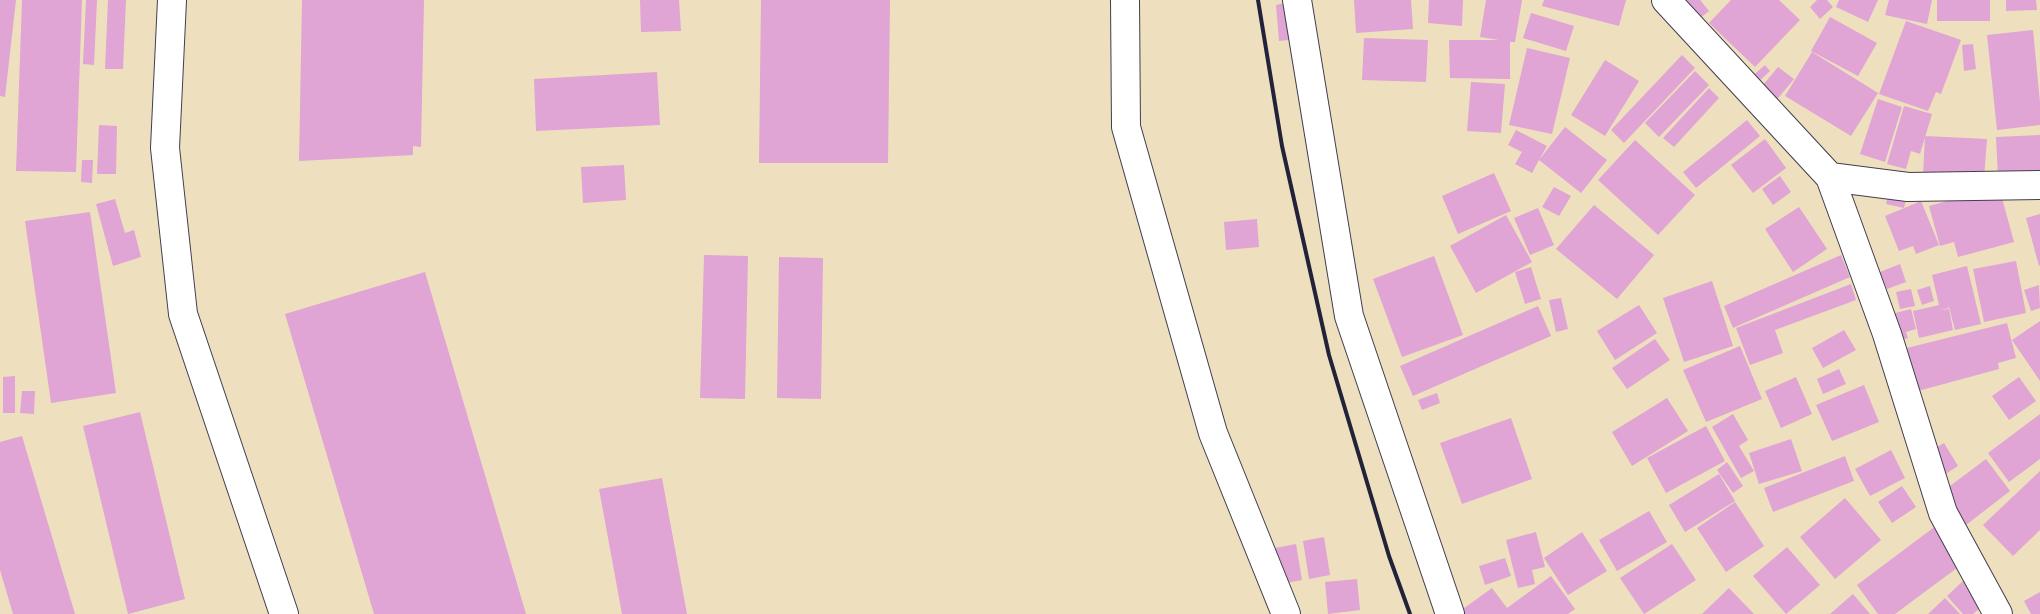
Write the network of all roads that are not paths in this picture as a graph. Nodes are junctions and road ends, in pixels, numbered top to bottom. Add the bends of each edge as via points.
1 (172, 0) edge
2 (1125, 0) edge
3 (1296, 0) edge
4 (1666, 0) edge
5 (1830, 177) junction
6 (2040, 185) edge
7 (284, 614) edge
8 (1286, 614) edge
9 (1450, 614) edge
10 (1998, 614) edge

1 - 7 street via 165,148 183,314
2 - 8 street via 1126,127 1213,433
3 - 9 street via 1349,316
4 - 5 street
5 - 6 street via 1908,187
5 - 10 street via 1887,334 1943,513

